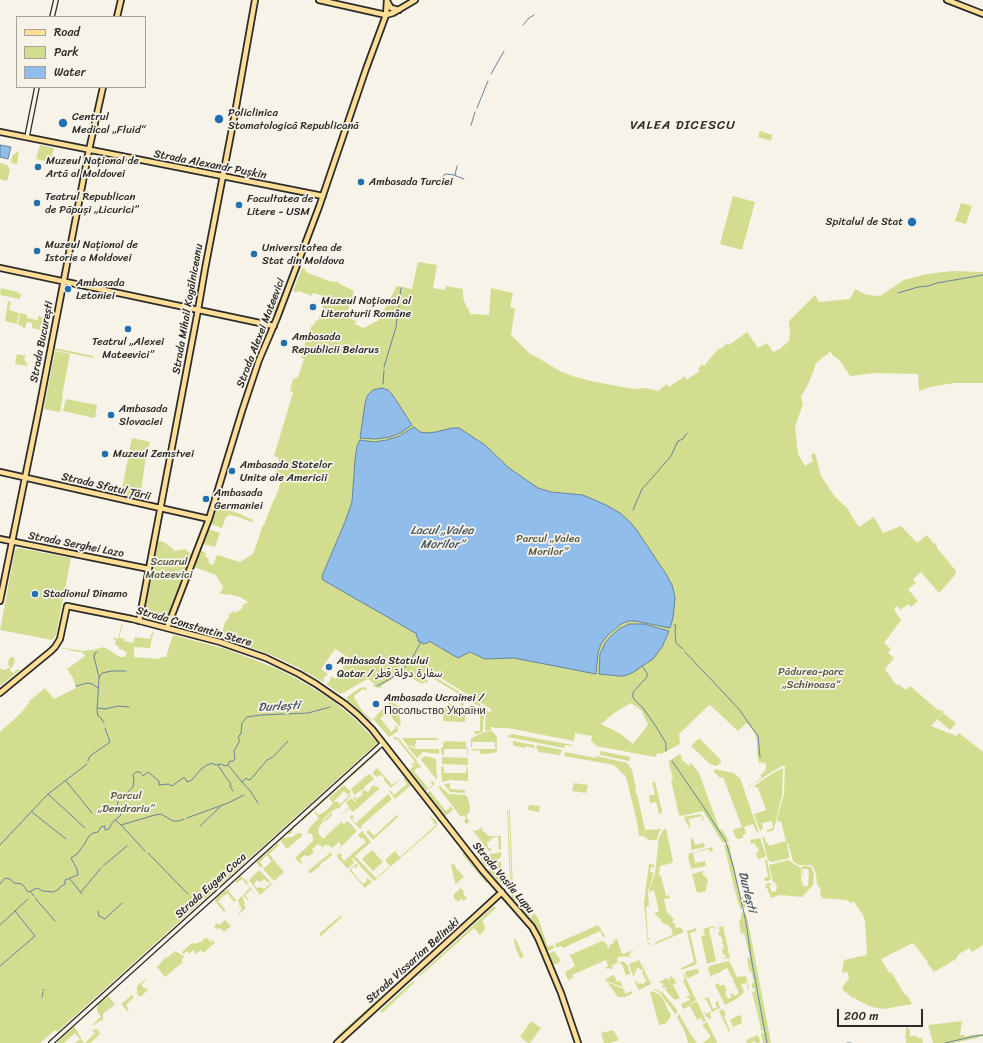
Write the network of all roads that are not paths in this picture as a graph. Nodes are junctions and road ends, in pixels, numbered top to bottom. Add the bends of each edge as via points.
1 (56, 0) edge
2 (121, 0) edge
3 (255, 0) edge
4 (319, 0) edge
5 (387, 0) edge
6 (415, 0) edge
7 (947, 0) edge
8 (399, 10) junction
9 (983, 14) edge
10 (386, 15) junction
11 (52, 16) edge
12 (117, 16) edge
13 (37, 88) edge
14 (103, 88) edge
15 (0, 132) edge
16 (27, 138) junction
17 (89, 150) junction
18 (223, 177) junction
19 (323, 196) junction
20 (0, 269) edge
21 (63, 281) junction
22 (198, 310) junction
23 (274, 326) junction
24 (0, 472) edge
25 (25, 478) junction
26 (161, 508) junction
27 (208, 519) junction
28 (0, 539) edge
29 (12, 542) junction
30 (149, 569) junction
31 (0, 601) edge
32 (139, 621) junction
33 (166, 628) junction
34 (0, 693) edge
35 (383, 743) junction
36 (502, 892) junction
37 (52, 1043) edge
38 (337, 1043) edge
39 (578, 1043) edge

1 - 11 street
2 - 12 main road
3 - 18 main road, Strada Mihail Kogălniceanu
4 - 10 main road
5 - 8 main road via 391,8
5 - 10 main road, Strada Alexei Mateevici
6 - 8 main road
7 - 9 main road
8 - 10 main road
10 - 19 main road, Strada Alexei Mateevici
13 - 16 street
14 - 17 main road, Strada București
15 - 16 main road, Strada Alexandr Pușkin
16 - 17 main road, Strada Alexandr Pușkin
17 - 18 main road, Strada Alexandr Pușkin
17 - 21 main road, Strada București
18 - 19 main road, Strada Alexandr Pușkin
18 - 22 main road, Strada Mihail Kogălniceanu
19 - 23 main road, Strada Alexei Mateevici
20 - 21 main road
21 - 22 main road
21 - 25 main road, Strada București
22 - 23 main road
22 - 26 main road, Strada Mihail Kogălniceanu
23 - 27 main road, Strada Alexei Mateevici via 259,360
24 - 25 main road, Strada Sfatul Țării
25 - 26 main road, Strada Sfatul Țării
25 - 29 main road, Strada București
26 - 27 main road, Strada Sfatul Țării
26 - 30 main road, Strada Mihail Kogălniceanu
27 - 33 main road, Strada Alexei Mateevici
28 - 29 main road, Strada Serghei Lazo
29 - 30 main road, Strada Serghei Lazo
29 - 31 main road, Strada București
30 - 32 main road, Strada Mihail Kogălniceanu
32 - 33 main road, Strada Constantin Stere
32 - 34 main road, Strada Constantin Stere via 67,606 60,639 55,647
33 - 35 main road, Strada Constantin Stere via 220,642 299,674 345,704
35 - 36 main road, Strada Vasile Lupu
35 - 37 street, Strada Eugen Coca
36 - 38 main road, Strada Vissarion Belinski
36 - 39 main road, Strada Vasile Lupu via 534,932 561,993

